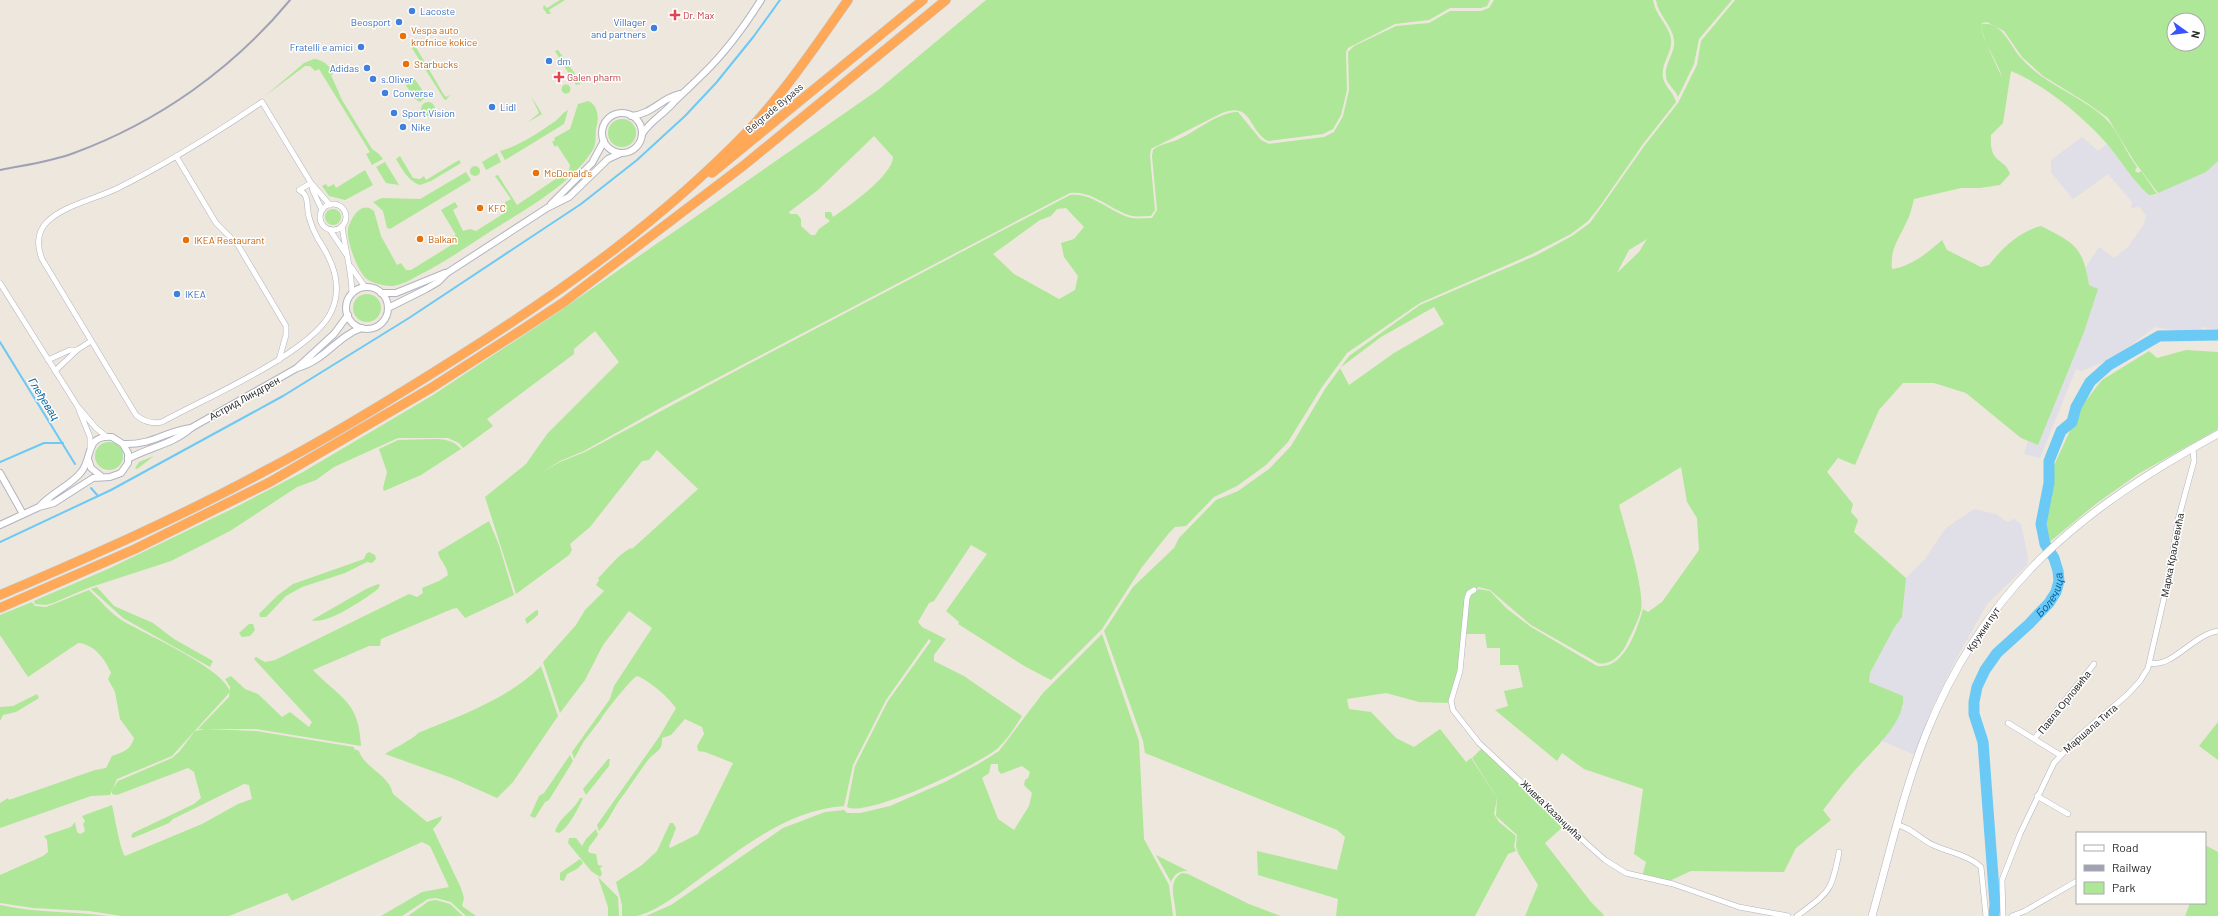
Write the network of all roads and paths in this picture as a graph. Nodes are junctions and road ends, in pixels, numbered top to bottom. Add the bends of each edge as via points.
1 (762, 0) edge
2 (848, 0) edge
3 (923, 0) edge
4 (946, 0) edge
5 (680, 94) junction
6 (632, 116) junction
7 (642, 134) junction
8 (604, 141) junction
9 (621, 153) junction
10 (176, 156) junction
11 (311, 183) junction
12 (330, 205) junction
13 (547, 208) junction
14 (322, 210) junction
15 (342, 226) junction
16 (330, 230) junction
17 (639, 232) junction
18 (346, 255) junction
19 (350, 266) junction
20 (447, 273) junction
21 (0, 283) edge
22 (365, 288) junction
23 (381, 293) junction
24 (352, 294) junction
25 (388, 308) junction
26 (348, 315) junction
27 (362, 328) junction
28 (91, 341) junction
29 (77, 350) junction
30 (48, 360) junction
31 (279, 360) junction
32 (297, 368) junction
33 (55, 371) junction
34 (78, 407) junction
35 (191, 428) junction
36 (2218, 434) edge
37 (107, 437) junction
38 (123, 444) junction
39 (90, 447) junction
40 (2193, 448) junction
41 (88, 458) junction
42 (128, 459) junction
43 (0, 473) edge
44 (103, 477) junction
45 (40, 506) junction
46 (23, 514) junction
47 (0, 525) edge
48 (1474, 590) dead end
49 (0, 595) edge
50 (0, 608) edge
51 (2218, 630) edge
52 (2150, 663) junction
53 (2094, 664) dead end
54 (2008, 723) dead end
55 (2034, 739) junction
56 (2060, 755) junction
57 (2037, 796) junction
58 (2068, 814) dead end
59 (1898, 825) junction
60 (1839, 852) dead end
61 (2076, 882) edge
62 (1788, 916) edge
63 (1797, 916) edge
64 (1872, 916) edge
65 (1986, 916) edge
66 (2003, 916) edge
67 (2012, 916) edge

1 - 5 street via 727,48
2 - 17 highway via 795,75 765,112 707,171
3 - 17 highway, Belgrade Bypass
4 - 50 highway via 743,166 564,302 523,329 431,388 270,482 142,546
5 - 6 street via 672,96 647,113
5 - 7 street
6 - 7 street via 638,121
6 - 8 street via 619,114 607,120 603,128
7 - 9 street via 637,146
8 - 9 street via 613,150
8 - 13 street via 592,163
9 - 13 street via 608,159 569,197
10 - 11 street via 262,102
10 - 28 street via 118,188 57,214 42,229 38,242 42,259
10 - 31 street via 216,223 238,245 286,326
11 - 12 street
11 - 14 street
11 - 31 street via 299,190 307,198 309,218 335,272 336,297 332,310 320,327
12 - 14 street
12 - 15 street via 338,206 344,211
13 - 20 street
14 - 16 street via 320,221
15 - 16 street
15 - 18 street
16 - 18 street
17 - 49 highway via 538,306 368,413 218,495 131,538
18 - 19 street
19 - 22 street
19 - 24 street
20 - 23 street via 396,293
20 - 25 street via 432,286
21 - 30 street
22 - 23 street via 374,288
22 - 24 street
23 - 25 street
24 - 26 street via 347,304
25 - 27 street via 382,323 372,328
26 - 27 street via 355,325
26 - 32 street, Астрид Линдгрен via 334,334
27 - 32 street, Астрид Линдгрен via 349,334 311,364
28 - 29 street
28 - 31 street via 136,415 154,423 162,422
29 - 30 street via 70,350
29 - 33 street
30 - 33 street
32 - 35 street, Астрид Линдгрен
33 - 34 street
34 - 37 street
34 - 39 street via 90,437
35 - 38 street, Астрид Линдгрен via 146,443
35 - 42 street, Астрид Линдгрен via 168,444
36 - 40 main road, Кружни пут
37 - 38 street, Астрид Линдгрен via 116,438
37 - 39 street via 97,440
38 - 42 street
39 - 41 street
40 - 52 street, Марка Краљевића via 2194,461 2178,520
40 - 59 main road, Кружни пут via 2120,492 2054,545 1999,605 1954,675 1922,746
41 - 44 street via 91,468
41 - 45 street via 80,473 48,496
42 - 44 street via 121,473
43 - 46 street
44 - 45 street via 93,478 54,503
45 - 46 street
46 - 47 street
48 - 62 street, Живка Казанџића via 1467,598 1460,671 1451,701 1453,710 1479,743 1587,844 1609,863 1626,873 1673,884 1739,907
51 - 52 street via 2191,642 2164,663
52 - 56 street, Маршала Тита via 2140,681 2127,695
53 - 55 street, Павла Орловића
54 - 55 street, Павла Орловића
55 - 56 street, Павла Орловића
56 - 57 street, Маршала Тита
57 - 58 street
57 - 66 street, Маршала Тита via 2002,880
59 - 64 main road, Кружни пут
59 - 65 street via 1911,829 1933,845 1981,867
60 - 63 street via 1830,889
61 - 67 street

